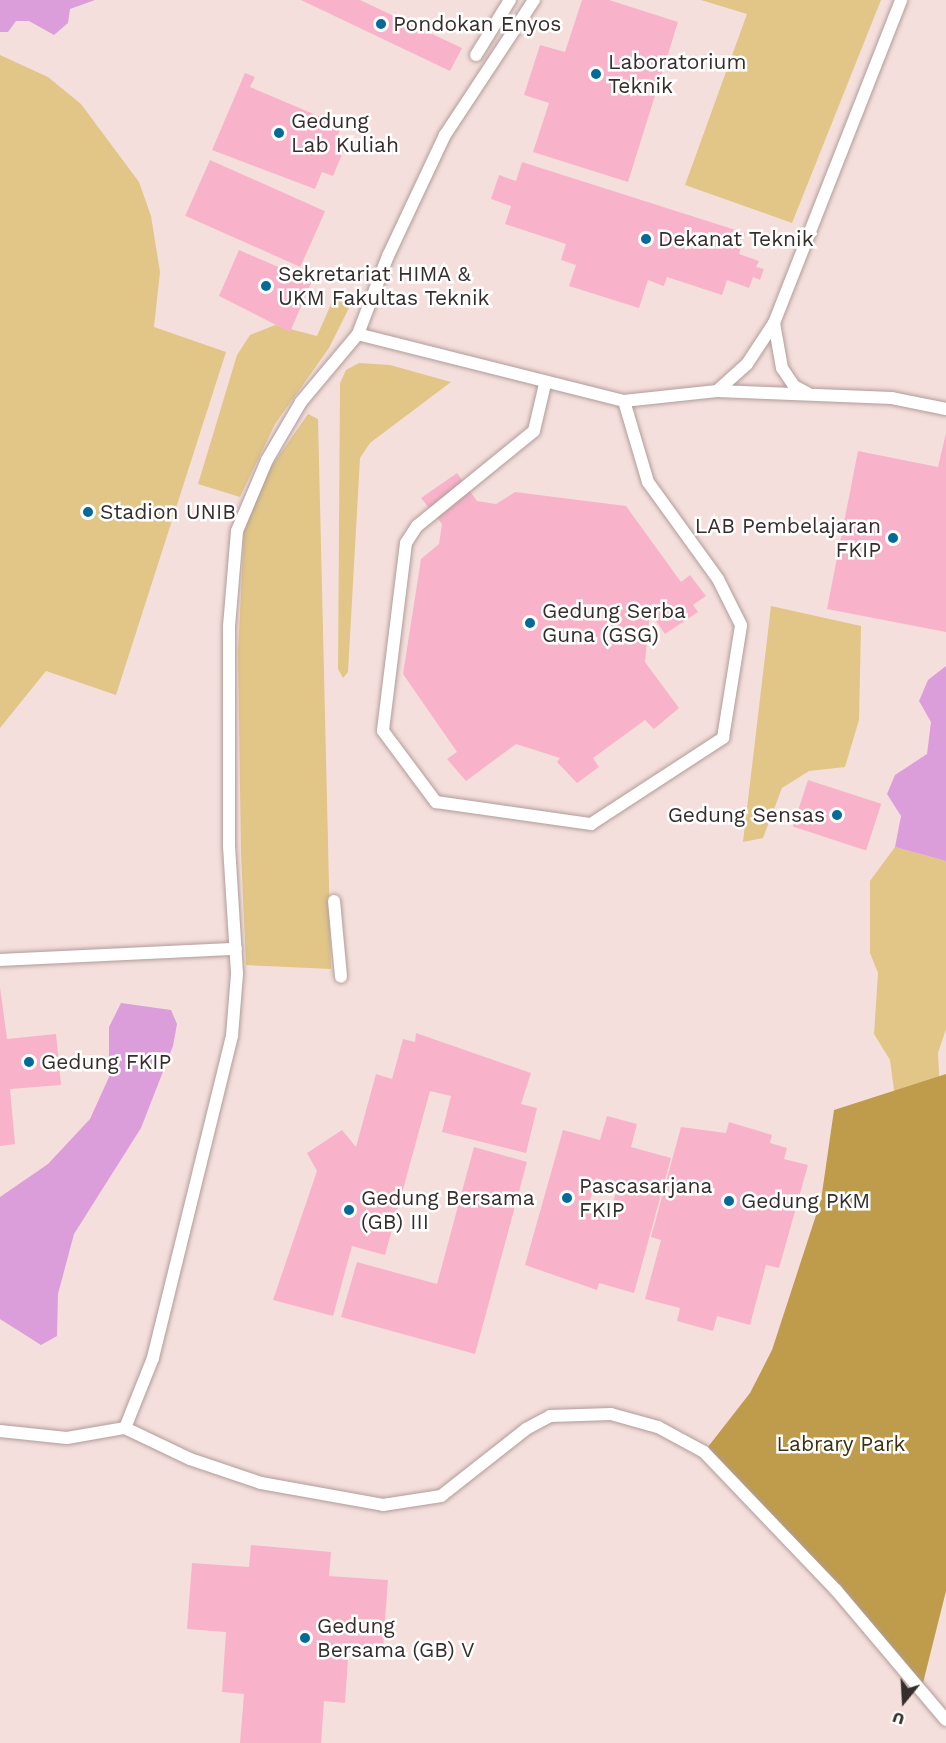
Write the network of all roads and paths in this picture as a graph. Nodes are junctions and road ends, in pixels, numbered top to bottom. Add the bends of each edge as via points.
1 (510, 0) edge
2 (534, 0) edge
3 (901, 0) edge
4 (476, 55) dead end
5 (774, 323) junction
6 (358, 334) junction
7 (545, 384) junction
8 (717, 391) junction
9 (808, 393) junction
10 (624, 401) junction
11 (946, 408) edge
12 (334, 901) dead end
13 (236, 949) junction
14 (0, 960) edge
15 (341, 976) dead end
16 (125, 1428) junction
17 (0, 1431) edge
18 (946, 1720) edge

1 - 4 lane
2 - 6 lane via 445,135 388,256
3 - 5 lane
5 - 8 lane via 747,364
5 - 9 lane via 786,377
6 - 7 lane
6 - 13 lane via 301,402 262,469 237,531 229,626 229,846
7 - 10 lane
7 - 10 lane via 534,431 417,526 406,543 383,731 436,802 591,824 723,738 741,625 718,579 648,482
8 - 9 lane
8 - 10 lane
9 - 11 lane
12 - 15 lane
13 - 14 lane
13 - 16 lane via 236,1001 226,1071 153,1358
16 - 17 lane via 67,1438
16 - 18 lane via 190,1459 261,1483 383,1505 441,1496 526,1429 550,1416 611,1414 657,1427 704,1452 836,1590

